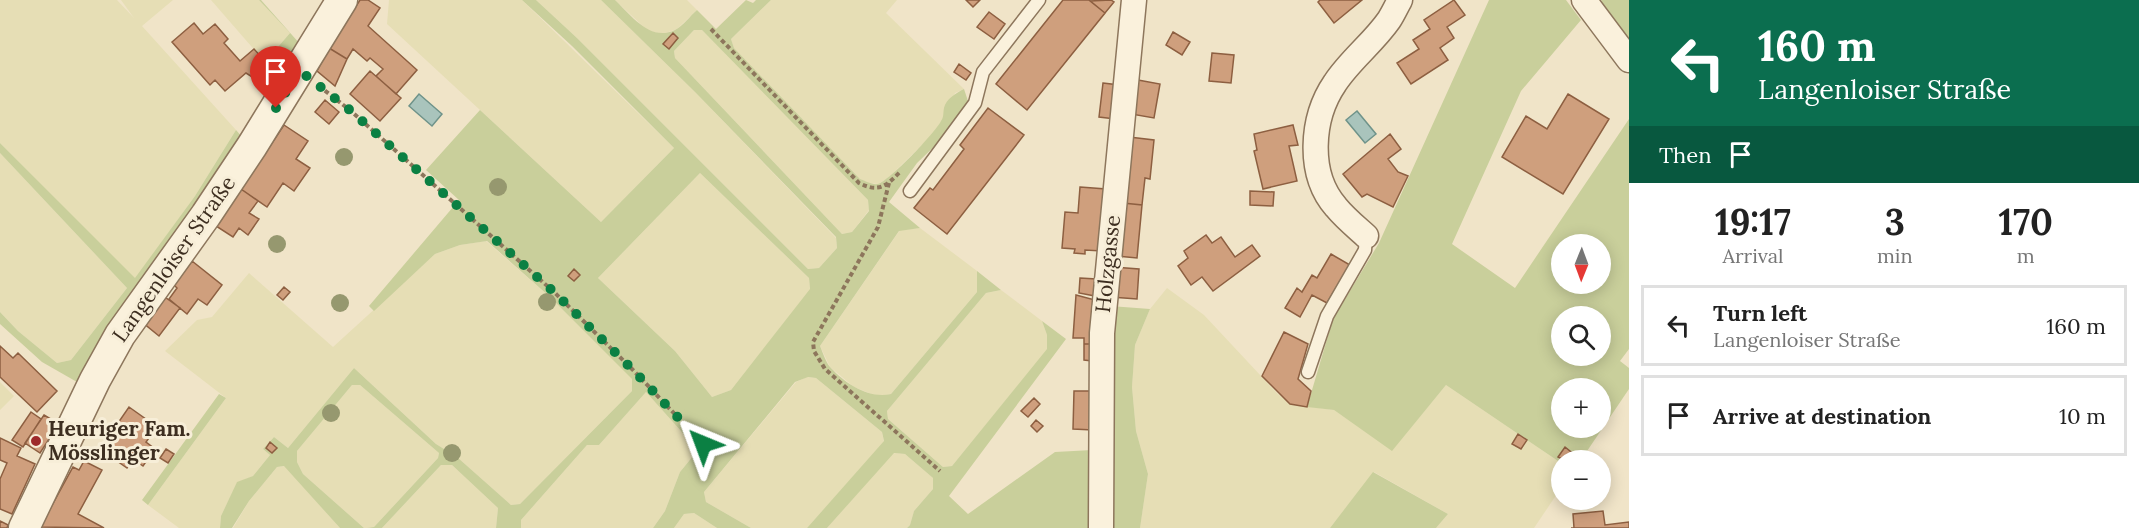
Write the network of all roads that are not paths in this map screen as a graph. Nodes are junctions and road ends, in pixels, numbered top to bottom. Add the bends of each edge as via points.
1 (342, 0) edge
2 (1039, 0) edge
3 (1134, 0) edge
4 (1400, 0) edge
5 (1584, 0) edge
6 (1629, 60) edge
7 (910, 191) dead end
8 (1366, 236) joint
9 (1308, 372) dead end
10 (24, 528) edge
11 (1101, 528) edge

1 - 10 street, Langenloiser Straße via 206,215 120,335
2 - 7 lane via 983,72 975,103
3 - 11 street, Holzgasse via 1102,333
4 - 8 street via 1389,20 1335,83 1321,109 1316,135 1317,164 1324,189 1335,207
5 - 6 street
8 - 9 lane via 1365,250 1326,316

